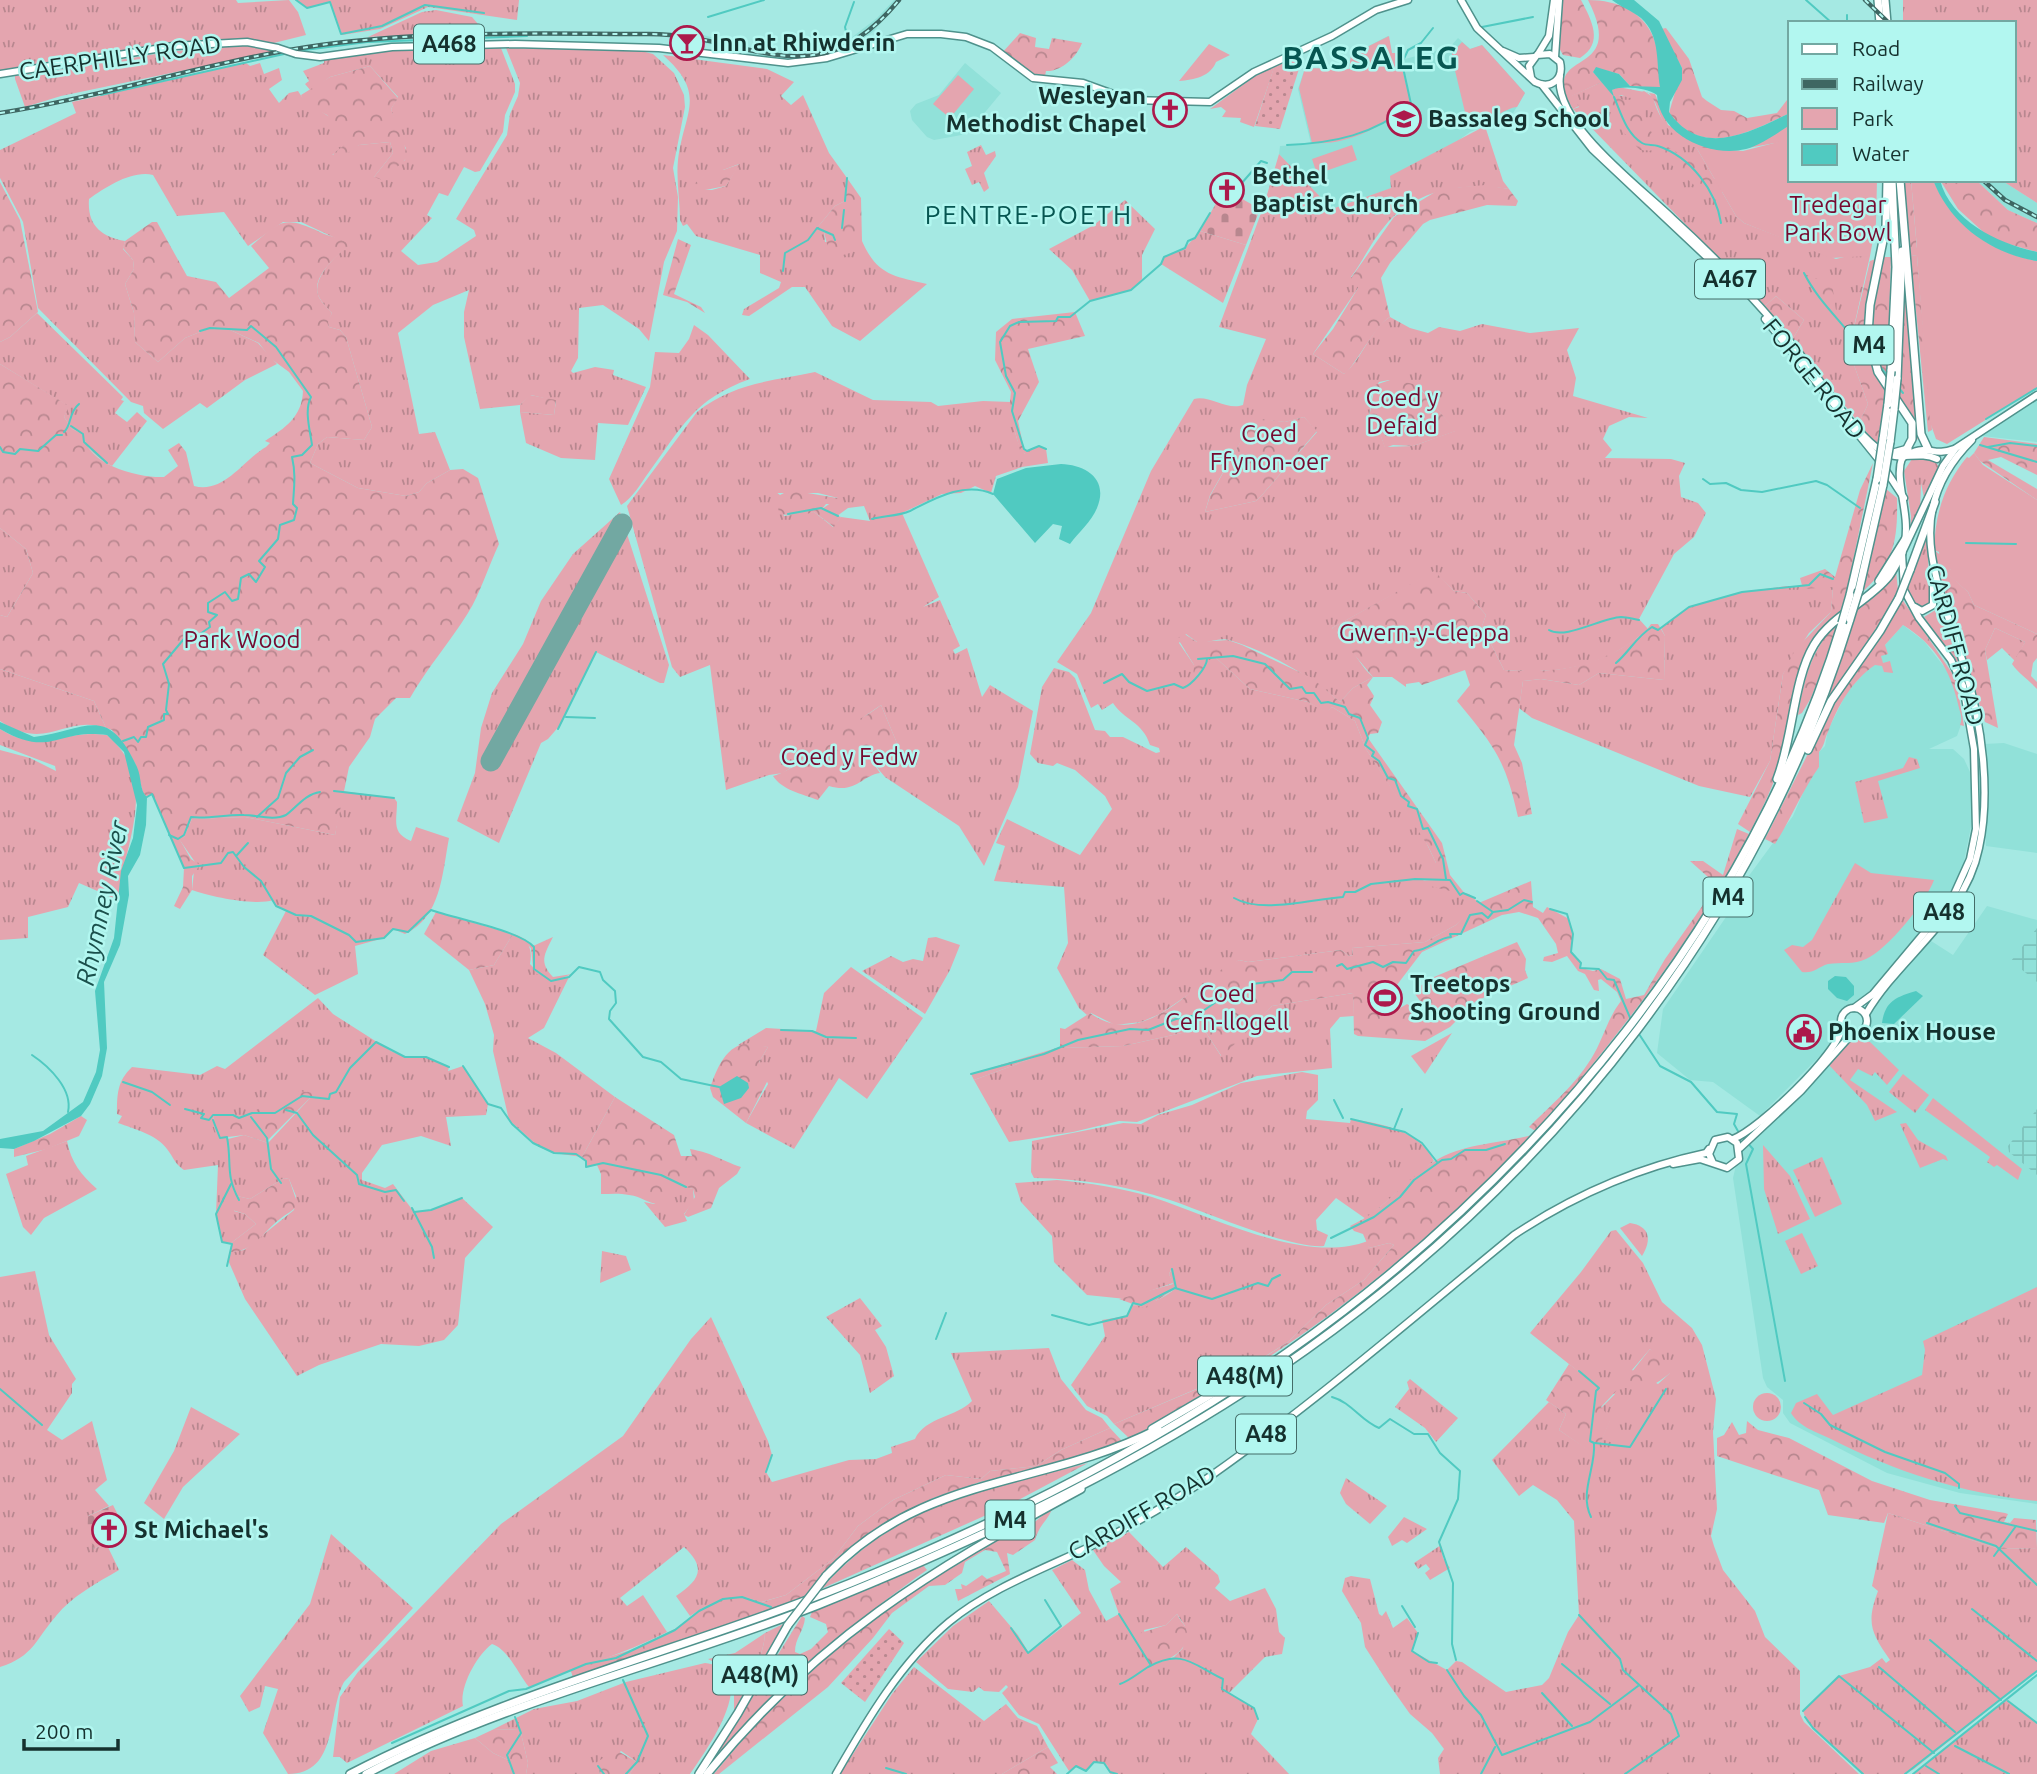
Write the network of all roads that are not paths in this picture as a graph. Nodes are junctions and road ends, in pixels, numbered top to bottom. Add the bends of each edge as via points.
1 (1408, 0) edge
2 (1463, 0) edge
3 (1554, 0) edge
4 (1559, 0) edge
5 (1878, 0) edge
6 (1885, 0) edge
7 (1881, 21) edge
8 (1881, 21) edge
9 (1498, 48) junction
10 (1535, 56) junction
11 (1556, 57) junction
12 (0, 74) edge
13 (1560, 76) junction
14 (1531, 77) junction
15 (1542, 85) junction
16 (1890, 182) edge
17 (1890, 182) edge
18 (1900, 182) edge
19 (1900, 182) edge
20 (2037, 395) edge
21 (1891, 407) junction
22 (1989, 424) junction
23 (1956, 448) junction
24 (1908, 449) junction
25 (1928, 449) junction
26 (1886, 454) junction
27 (1912, 457) junction
28 (1902, 458) junction
29 (1937, 459) junction
30 (1943, 466) junction
31 (1944, 481) junction
32 (1880, 482) junction
33 (1902, 484) junction
34 (1904, 498) junction
35 (1935, 502) junction
36 (1906, 538) junction
37 (1902, 553) junction
38 (1932, 567) junction
39 (1874, 588) junction
40 (1911, 604) junction
41 (1739, 863) junction
42 (1738, 880) junction
43 (1854, 1008) junction
44 (1866, 1014) junction
45 (1842, 1027) junction
46 (1851, 1035) junction
47 (1541, 1139) junction
48 (1733, 1139) junction
49 (1740, 1148) junction
50 (1709, 1149) junction
51 (1713, 1163) junction
52 (1651, 1167) junction
53 (1372, 1291) junction
54 (1223, 1400) junction
55 (1111, 1450) junction
56 (1065, 1492) junction
57 (964, 1553) junction
58 (350, 1774) edge
59 (366, 1774) edge
60 (699, 1774) edge
61 (707, 1774) edge
62 (836, 1774) edge

1 - 12 main road, CAERPHILLY ROAD / A468, bridge via 1376,10 1254,72 1206,104 1130,100 1083,83 1033,78 992,47 975,39 941,34 906,34 828,58 788,63 659,48 515,44 392,47 320,57 247,42 174,46
2 - 9 main road via 1476,27
3 - 10 main road via 1549,36
4 - 11 main road
5 - 7 highway
6 - 8 highway
9 - 10 main road via 1519,58
9 - 14 main road
10 - 11 main road via 1546,53
10 - 14 main road via 1529,66
11 - 13 main road
13 - 15 main road
13 - 26 main road, FORGE ROAD / A467 via 1562,99 1580,128 1718,261 1868,440
14 - 15 main road
15 - 34 main road, FORGE ROAD / A467 via 1592,149 1759,311 1879,460
16 - 21 highway, M4, bridge via 1896,267
17 - 24 highway, M4 via 1868,334 1878,372 1912,422
18 - 21 highway, M4, bridge via 1902,304
19 - 25 highway, M4 via 1921,433
20 - 22 main road, CARDIFF ROAD
21 - 32 highway, M4, bridge
22 - 23 main road, CARDIFF ROAD
22 - 31 main road, CARDIFF ROAD via 1958,455
23 - 25 main road
23 - 30 main road, CARDIFF ROAD
24 - 26 highway
24 - 28 highway
25 - 28 main road
25 - 29 main road
26 - 28 main road, FORGE ROAD / A467
27 - 28 main road
27 - 29 main road via 1922,454
27 - 33 main road via 1904,468
28 - 33 main road
29 - 30 main road
30 - 31 main road
30 - 37 main road, CARDIFF ROAD
31 - 35 main road, CARDIFF ROAD / A48
32 - 41 highway, M4, bridge via 1842,624 1796,747
32 - 42 highway, M4, bridge via 1859,590 1807,741
33 - 34 main road
34 - 36 main road
35 - 38 main road, CARDIFF ROAD / A48
35 - 42 highway, M4, bridge via 1899,598 1831,701 1768,832
36 - 37 main road
36 - 39 highway, M4
37 - 39 highway, M4
37 - 40 main road, CARDIFF ROAD via 1902,583
38 - 40 main road via 1933,605 1922,611
38 - 44 main road, CARDIFF ROAD / A48 via 1975,709 1981,761 1981,836 1973,869 1957,901
39 - 41 highway, M4 via 1832,622 1813,647 1783,763
40 - 43 main road, CARDIFF ROAD / A48 via 1957,670 1972,736 1976,829 1961,883 1931,929 1873,994
41 - 47 highway, M4 via 1657,991
42 - 47 highway, M4 via 1662,997
43 - 44 main road
43 - 45 main road, CARDIFF ROAD via 1843,1014
44 - 46 main road, CARDIFF ROAD via 1866,1030
45 - 46 main road
45 - 48 main road, CARDIFF ROAD via 1835,1043 1800,1085 1763,1120
46 - 49 main road, CARDIFF ROAD via 1801,1091
47 - 53 highway, M4
47 - 54 highway, M4 via 1484,1202 1393,1283 1304,1351
48 - 49 main road
48 - 50 main road via 1719,1138
49 - 51 main road via 1734,1165 1721,1168
50 - 51 main road
50 - 52 main road, CARDIFF ROAD / A48
51 - 52 main road, CARDIFF ROAD / A48 via 1700,1159
52 - 62 main road, CARDIFF ROAD / A48 via 1579,1195 1514,1235 1210,1476 949,1622 911,1660 882,1699
53 - 54 highway, M4
53 - 55 highway, A48(M) via 1228,1386
54 - 55 highway, A48(M)
54 - 56 highway, M4
54 - 57 highway, A48(M) via 1165,1443
54 - 58 highway, M4 via 1054,1490 875,1573 691,1643 494,1708
55 - 60 highway, A48(M), bridge via 932,1502 875,1533 826,1576 788,1625
56 - 57 highway, A48(M)
56 - 59 highway, M4 via 816,1606 511,1709
57 - 61 highway, A48(M) via 893,1598 836,1642 764,1709

